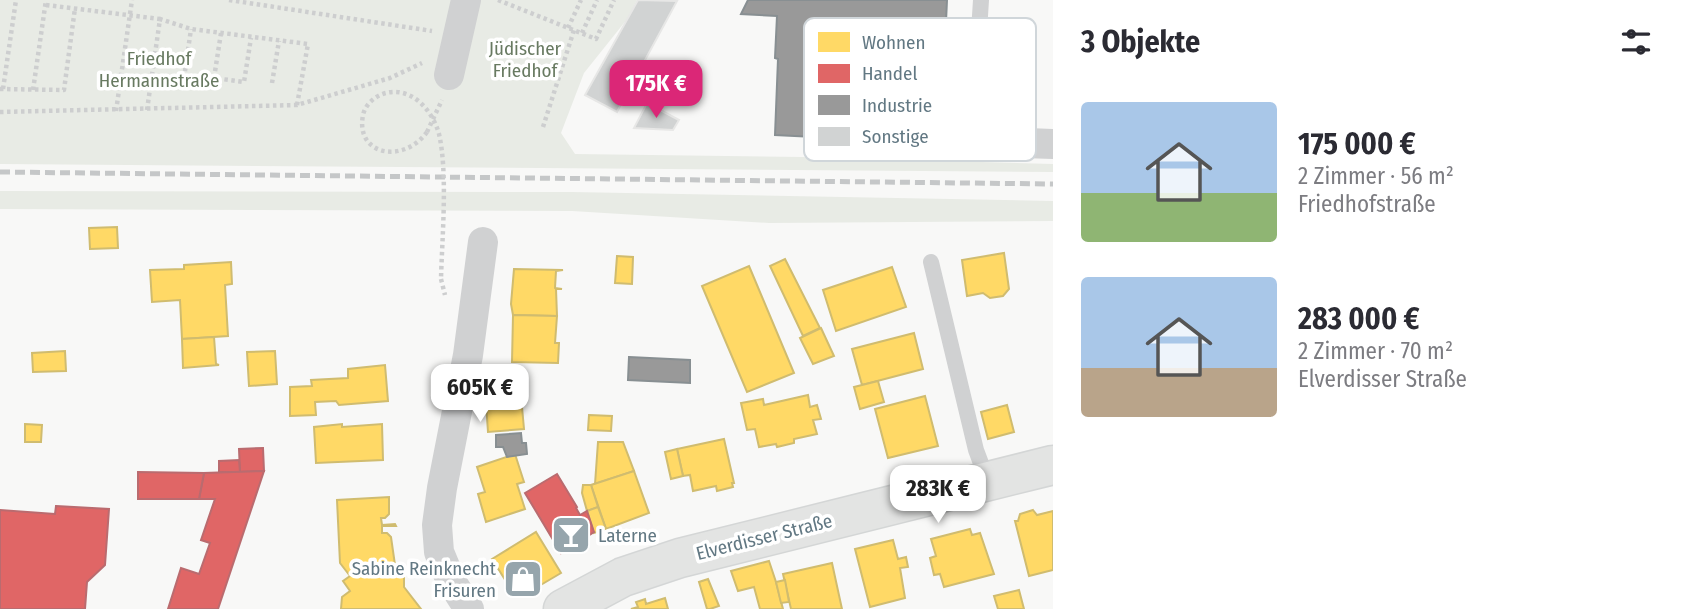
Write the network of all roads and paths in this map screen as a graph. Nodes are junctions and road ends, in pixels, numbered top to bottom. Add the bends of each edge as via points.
1 (16, 0) edge
2 (132, 0) edge
3 (229, 0) edge
4 (466, 0) edge
5 (498, 0) edge
6 (581, 0) edge
7 (597, 0) edge
8 (614, 0) edge
9 (981, 0) edge
10 (46, 2) edge
11 (513, 3) edge
12 (75, 8) junction
13 (131, 15) junction
14 (980, 18) edge
15 (160, 19) junction
16 (191, 29) junction
17 (571, 29) junction
18 (437, 32) dead end
19 (220, 33) junction
20 (582, 33) junction
21 (251, 38) junction
22 (279, 41) junction
23 (272, 83) dead end
24 (183, 85) dead end
25 (445, 88) junction
26 (1, 89) edge
27 (33, 90) junction
28 (297, 105) junction
29 (147, 110) junction
30 (116, 111) junction
31 (0, 112) edge
32 (543, 127) dead end
33 (483, 242) dead end
34 (931, 262) dead end
35 (441, 279) dead end
36 (1053, 465) edge
37 (988, 482) junction
38 (574, 606) edge
39 (469, 609) edge

1 - 26 path
2 - 13 path
3 - 18 path
4 - 25 street
5 - 11 path
6 - 17 path
7 - 20 path
8 - 20 path via 596,39
9 - 14 lane
10 - 12 path
10 - 27 path
11 - 17 path
12 - 13 path
12 - 27 path via 64,90
13 - 15 path
13 - 30 path
15 - 16 path
15 - 29 path
16 - 19 path
16 - 24 path
17 - 20 path
17 - 32 path
19 - 21 path
19 - 21 path via 214,79 244,82
21 - 22 path
22 - 23 path
22 - 28 path via 308,44
25 - 28 path via 438,72 425,62 390,79
25 - 35 path, bridge via 437,115 432,124 421,141 400,152 388,153 368,141 363,115 376,96 404,92 418,100 430,115 434,124 439,133 443,165
26 - 27 path
28 - 29 path
29 - 30 path
30 - 31 path
33 - 39 street via 437,525 439,552
34 - 37 lane via 976,450
36 - 37 main road, Elverdisser Straße
37 - 38 main road, Elverdisser Straße via 680,558 623,577

